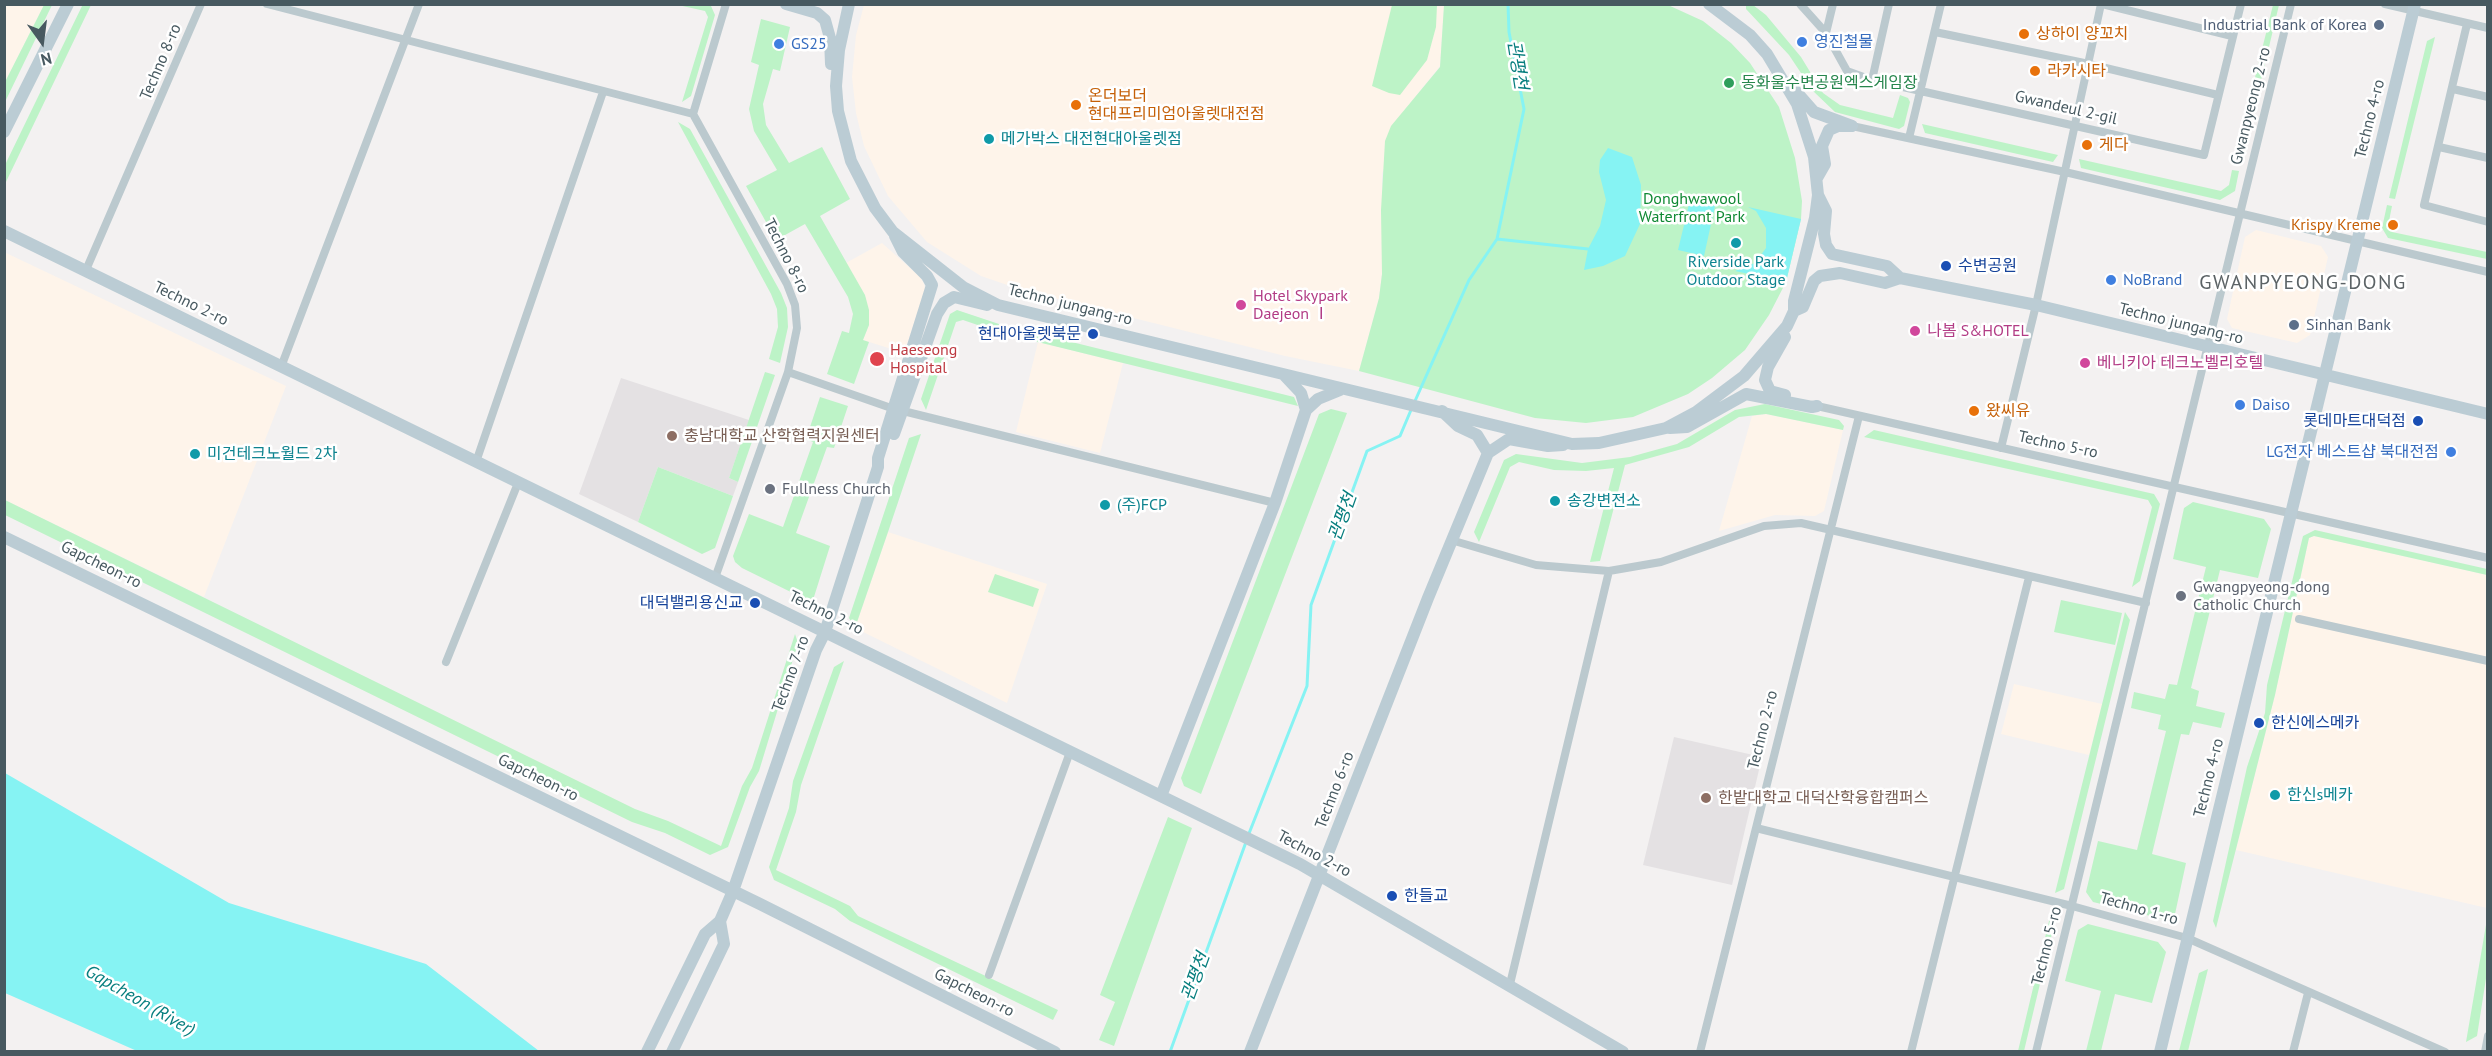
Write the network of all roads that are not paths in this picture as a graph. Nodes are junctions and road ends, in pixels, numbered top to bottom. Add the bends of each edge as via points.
1 (68, 4) edge
2 (201, 4) edge
3 (267, 4) edge
4 (419, 4) edge
5 (726, 4) edge
6 (786, 4) edge
7 (849, 4) edge
8 (1708, 4) edge
9 (1800, 4) edge
10 (1833, 4) edge
11 (1889, 4) edge
12 (1941, 4) edge
13 (2102, 4) edge
14 (2241, 4) edge
15 (2291, 4) edge
16 (2385, 4) edge
17 (2414, 8) edge
18 (2467, 24) junction
19 (2487, 28) edge
20 (1935, 32) junction
21 (1826, 33) junction
22 (2232, 36) junction
23 (406, 39) junction
24 (2089, 64) junction
25 (1779, 71) junction
26 (1872, 80) junction
27 (836, 86) junction
28 (2452, 89) junction
29 (1920, 91) junction
30 (603, 92) junction
31 (2218, 95) junction
32 (2487, 97) edge
33 (693, 114) junction
34 (2075, 124) junction
35 (1852, 126) junction
36 (4, 132) edge
37 (1910, 138) junction
38 (2439, 147) junction
39 (2487, 158) edge
40 (2065, 172) junction
41 (1817, 178) junction
42 (1818, 195) junction
43 (2239, 215) junction
44 (2487, 222) edge
45 (4, 231) edge
46 (893, 232) junction
47 (2357, 242) junction
48 (86, 270) junction
49 (2487, 272) edge
50 (1900, 278) junction
51 (998, 305) junction
52 (2036, 305) junction
53 (1794, 311) junction
54 (1787, 326) junction
55 (2208, 347) junction
56 (281, 367) junction
57 (788, 372) junction
58 (1285, 375) junction
59 (2324, 376) junction
60 (1342, 390) junction
61 (1817, 406) junction
62 (898, 410) junction
63 (1306, 410) junction
64 (1441, 411) junction
65 (2487, 414) edge
66 (1859, 416) junction
67 (1666, 428) junction
68 (1572, 444) junction
69 (2001, 448) junction
70 (1488, 453) junction
71 (476, 462) junction
72 (518, 483) junction
73 (2175, 486) junction
74 (1275, 503) junction
75 (2291, 512) junction
76 (1830, 529) junction
77 (4, 537) edge
78 (1451, 540) junction
79 (2487, 558) edge
80 (1609, 571) junction
81 (2029, 577) junction
82 (715, 578) junction
83 (2146, 603) junction
84 (2299, 619) dead end
85 (825, 632) junction
86 (2487, 661) edge
87 (446, 662) dead end
88 (1070, 752) junction
89 (1161, 796) junction
90 (1756, 828) junction
91 (1320, 874) junction
92 (1955, 877) junction
93 (733, 891) junction
94 (2072, 906) junction
95 (720, 921) junction
96 (2187, 938) junction
97 (989, 975) dead end
98 (1510, 984) junction
99 (2308, 993) junction
100 (2487, 1036) edge
101 (1912, 1050) edge
102 (647, 1052) edge
103 (672, 1052) edge
104 (1055, 1052) edge
105 (1250, 1052) edge
106 (1623, 1052) edge
107 (1700, 1052) edge
108 (2036, 1052) edge
109 (2160, 1052) edge
110 (2293, 1052) edge
111 (2445, 1052) edge
112 (2485, 1052) edge

1 - 36 main road
2 - 48 street, Techno 8-ro
3 - 23 street
4 - 23 street
5 - 33 street
6 - 27 main road via 825,20
7 - 27 main road, Techno jungang-ro
8 - 25 main road via 1750,35
9 - 21 street, Gwandeul 2-gil
10 - 21 street
11 - 26 street
12 - 20 street
13 - 22 street
13 - 24 street
14 - 22 street, Gwandeul 2-gil
15 - 43 street, Gwanpyeong 2-ro
16 - 17 street
17 - 18 street
17 - 47 main road, Techno 4-ro
18 - 19 street
18 - 28 street
20 - 24 street
20 - 29 street
21 - 26 street, Gwandeul 2-gil via 1847,71
22 - 31 street, Gwandeul 2-gil
23 - 30 street
23 - 56 street
24 - 31 street
24 - 34 street
25 - 35 main road via 1814,112
25 - 41 main road via 1797,104
26 - 29 street, Gwandeul 2-gil
27 - 46 main road, Techno jungang-ro via 851,161 875,208
28 - 32 street
28 - 38 street
29 - 34 street, Gwandeul 2-gil
29 - 37 street
30 - 33 street
30 - 71 street
31 - 34 street, Gwandeul 2-gil via 2204,155
33 - 57 street, Techno 8-ro via 795,305 797,328
34 - 40 street
35 - 37 street
35 - 41 main road via 1829,130 1822,146 1825,164
37 - 40 street
38 - 39 street
38 - 44 street via 2424,205
40 - 43 street
40 - 52 street
41 - 42 main road
42 - 50 main road via 1826,212 1824,234 1832,254 1887,266
42 - 53 main road
43 - 47 street
43 - 55 street, Gwanpyeong 2-ro
45 - 48 main road, Techno 2-ro
46 - 51 main road, Techno jungang-ro via 963,287
46 - 62 main road, Techno 7-ro via 903,252 932,285
47 - 49 street
47 - 59 main road, Techno 4-ro
48 - 56 main road, Techno 2-ro
50 - 52 main road, Techno jungang-ro
50 - 53 main road via 1886,283 1840,273 1820,276 1803,307
51 - 58 main road, Techno jungang-ro
51 - 62 main road, Techno 7-ro via 954,297 944,303 936,314
52 - 55 main road, Techno jungang-ro
52 - 69 street
53 - 54 main road
54 - 61 main road via 1783,342 1768,367 1766,385 1770,391 1810,400
54 - 67 main road via 1730,388
55 - 59 main road, Techno jungang-ro
55 - 73 street, Gwanpyeong 2-ro
56 - 71 main road, Techno 2-ro
57 - 62 street
57 - 82 street, Techno 8-ro
58 - 60 main road, Techno jungang-ro
58 - 63 main road via 1301,393
59 - 65 main road, Techno jungang-ro
59 - 75 main road, Techno 4-ro
60 - 63 main road via 1318,399
60 - 64 main road, Techno jungang-ro
61 - 66 street, Techno 5-ro
61 - 67 main road via 1746,394 1687,427
62 - 74 street
62 - 85 main road, Techno 7-ro via 878,458
63 - 74 main road
64 - 68 main road, Techno jungang-ro
64 - 70 main road via 1458,426 1477,435
66 - 69 street, Techno 5-ro
66 - 76 street, Techno 2-ro
67 - 68 main road via 1599,443
68 - 70 main road via 1548,446 1509,439
69 - 73 street, Techno 5-ro
70 - 78 main road, Techno 6-ro
71 - 72 main road, Techno 2-ro
72 - 82 main road, Techno 2-ro
72 - 87 street
73 - 75 street
73 - 83 street, Techno 5-ro
74 - 89 main road
75 - 79 street
75 - 96 main road, Techno 4-ro
76 - 80 street via 1801,523 1764,525 1671,559
76 - 81 street
76 - 90 street, Techno 2-ro
77 - 93 main road, Gapcheon-ro
78 - 80 street via 1536,565
78 - 91 main road, Techno 6-ro
80 - 98 street
81 - 83 street
81 - 92 street
82 - 85 main road, Techno 2-ro
83 - 94 street, Techno 5-ro
84 - 86 street
85 - 88 main road, Techno 2-ro
85 - 93 main road, Techno 7-ro
88 - 89 main road, Techno 2-ro
88 - 97 street
89 - 91 main road, Techno 2-ro
90 - 92 street, Techno 1-ro
90 - 107 street, Techno 2-ro
91 - 98 main road, Techno 2-ro
91 - 105 main road, Techno 6-ro
92 - 94 street, Techno 1-ro
92 - 101 street
93 - 95 main road, Techno 7-ro
93 - 104 main road, Gapcheon-ro
94 - 96 street, Techno 1-ro
94 - 108 street, Techno 5-ro
95 - 102 main road via 705,934
95 - 103 main road via 724,944
96 - 99 street, Techno 1-ro
96 - 109 main road, Techno 4-ro
98 - 106 main road, Techno 2-ro
99 - 110 street
99 - 111 street, Techno 1-ro
100 - 112 street

